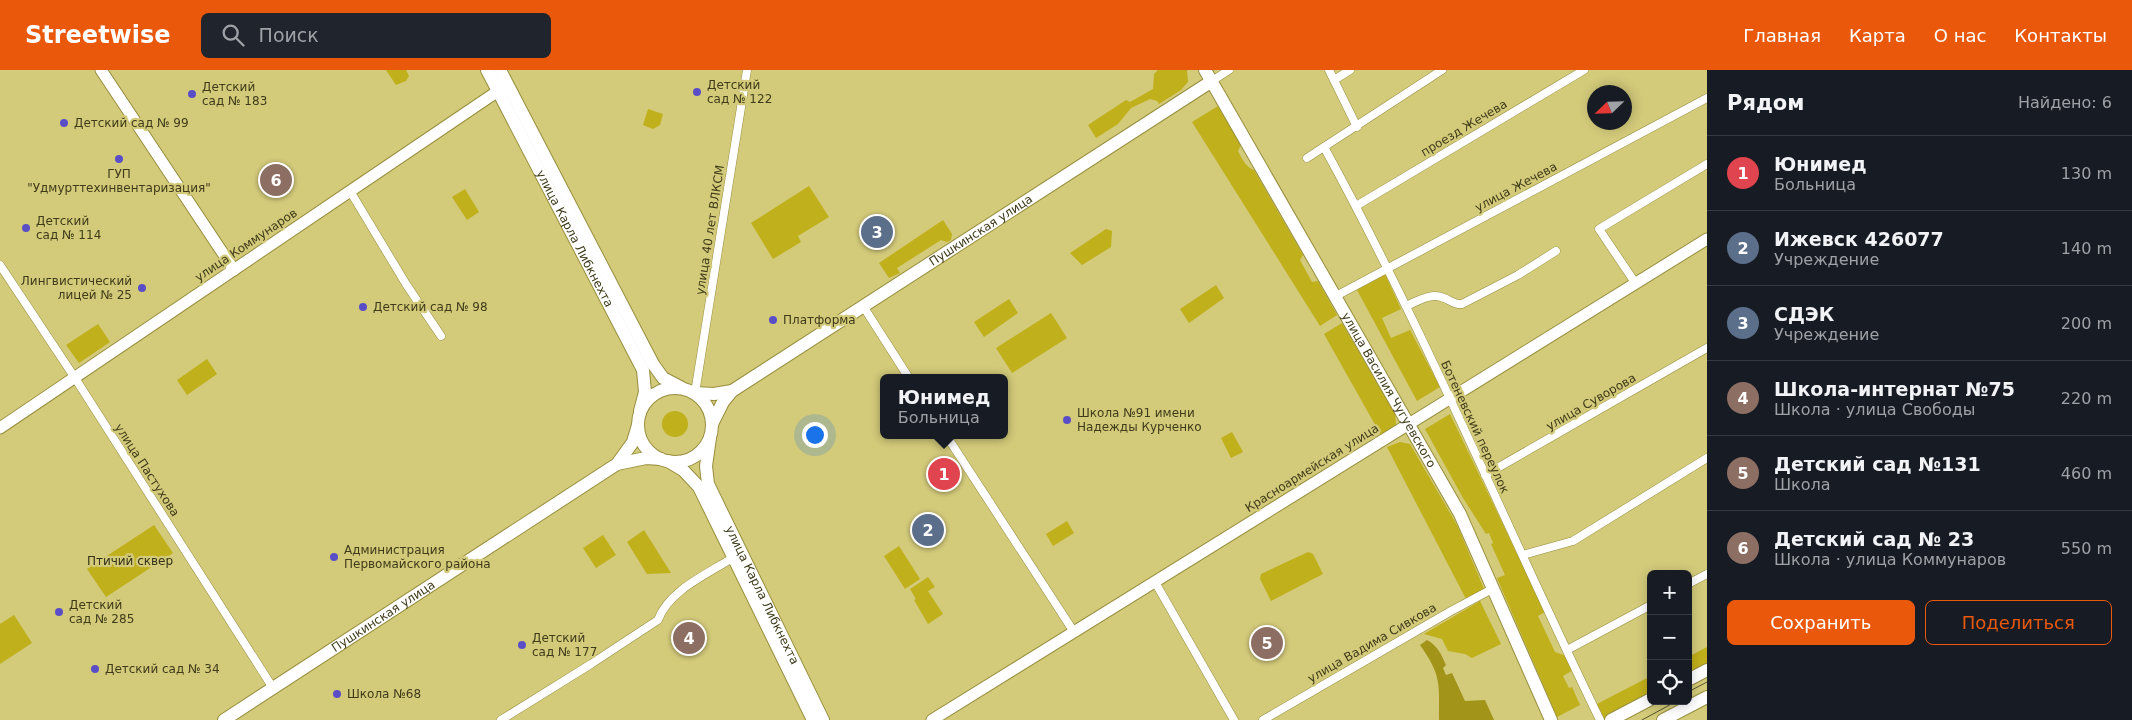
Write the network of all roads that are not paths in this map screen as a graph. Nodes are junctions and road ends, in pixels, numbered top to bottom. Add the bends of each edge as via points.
1 (101, 70) edge
2 (487, 70) edge
3 (500, 70) edge
4 (747, 70) edge
5 (1205, 70) edge
6 (1229, 70) edge
7 (1329, 70) edge
8 (1350, 70) edge
9 (1442, 70) edge
10 (1584, 70) edge
11 (1334, 80) junction
12 (1212, 81) junction
13 (503, 88) junction
14 (1707, 98) edge
15 (1357, 127) junction
16 (1324, 147) junction
17 (1307, 158) dead end
18 (1707, 164) edge
19 (350, 191) junction
20 (1356, 206) junction
21 (1707, 239) edge
22 (1556, 251) dead end
23 (0, 265) edge
24 (1388, 268) junction
25 (234, 270) junction
26 (1636, 284) junction
27 (1336, 296) junction
28 (862, 306) junction
29 (1406, 306) junction
30 (441, 336) dead end
31 (1707, 348) edge
32 (906, 374) edge
33 (75, 378) junction
34 (682, 388) junction
35 (732, 391) junction
36 (695, 394) junction
37 (1450, 398) junction
38 (640, 411) junction
39 (712, 424) junction
40 (1410, 424) junction
41 (638, 425) junction
42 (0, 428) edge
43 (710, 438) junction
44 (949, 439) edge
45 (1707, 458) edge
46 (665, 460) junction
47 (617, 464) junction
48 (1486, 475) junction
49 (734, 549) junction
50 (1523, 555) junction
51 (1707, 574) edge
52 (1155, 582) junction
53 (1692, 582) edge
54 (1494, 588) junction
55 (1647, 607) edge
56 (1074, 632) junction
57 (1568, 650) junction
58 (1707, 670) edge
59 (1692, 678) edge
60 (273, 688) junction
61 (1707, 697) edge
62 (1647, 701) edge
63 (230, 718) edge
64 (501, 720) edge
65 (813, 720) edge
66 (823, 720) edge
67 (932, 720) edge
68 (1234, 720) edge
69 (1263, 720) edge
70 (1551, 720) edge
71 (1600, 720) edge
72 (1612, 720) edge
73 (1663, 720) edge

1 - 25 street
2 - 13 main road, улица Карла Либкнехта
3 - 13 main road, улица Карла Либкнехта
4 - 36 street, улица 40 лет ВЛКСМ
5 - 12 main road, улица Василия Чугуевского
6 - 12 street, Пушкинская улица
7 - 11 street
8 - 11 street
9 - 15 street
10 - 20 street, проезд Жечева
11 - 15 street
12 - 27 main road, улица Василия Чугуевского
12 - 28 main road, Пушкинская улица
13 - 19 street, улица Коммунаров
13 - 34 main road, улица Карла Либкнехта via 653,364 663,378
13 - 38 main road, улица Карла Либкнехта via 643,370 645,392
14 - 24 street, улица Жечева
15 - 16 street
16 - 17 street
16 - 20 street, Ботеневский переулок
18 - 26 street via 1600,229
19 - 25 street, улица Коммунаров
19 - 30 street
20 - 24 street, Ботеневский переулок
21 - 26 street, Красноармейская улица
22 - 29 street via 1462,304 1433,296
23 - 33 street, улица Пастухова
24 - 27 street, улица Жечева
24 - 29 street, Ботеневский переулок
25 - 33 street, улица Коммунаров
26 - 37 street, Красноармейская улица
27 - 40 main road, улица Василия Чугуевского
28 - 32 street
28 - 35 main road, Пушкинская улица
29 - 37 street, Ботеневский переулок
31 - 48 street, улица Суворова
33 - 42 street, улица Коммунаров
33 - 60 street, улица Пастухова
34 - 36 main road
34 - 38 main road via 660,390
35 - 36 main road, Пушкинская улица
35 - 39 main road, Пушкинская улица
36 - 39 main road via 708,406
37 - 40 street, Красноармейская улица
37 - 48 street, Ботеневский переулок
38 - 41 main road
39 - 43 main road
40 - 52 street, Красноармейская улица
40 - 54 main road, улица Василия Чугуевского via 1460,514
41 - 46 main road via 644,446
41 - 47 main road, Пушкинская улица via 632,442
43 - 46 main road via 696,455 683,461
43 - 49 main road, улица Карла Либкнехта via 706,466 708,484
44 - 56 street
45 - 50 street via 1573,540
46 - 47 main road, Пушкинская улица via 646,458
46 - 49 main road, улица Карла Либкнехта via 683,470 699,488
47 - 60 main road, Пушкинская улица
48 - 50 street, Ботеневский переулок
49 - 64 street via 661,610 658,620
49 - 65 main road, улица Карла Либкнехта
49 - 66 main road, улица Карла Либкнехта
50 - 57 street, Ботеневский переулок
51 - 53 street
52 - 56 street, Красноармейская улица
52 - 68 street
54 - 69 street, улица Вадима Сивкова
54 - 70 main road, улица Василия Чугуевского
55 - 57 street
56 - 67 street, Красноармейская улица
57 - 71 street, Ботеневский переулок
58 - 59 main road
60 - 63 main road, Пушкинская улица
61 - 73 main road
62 - 72 main road

